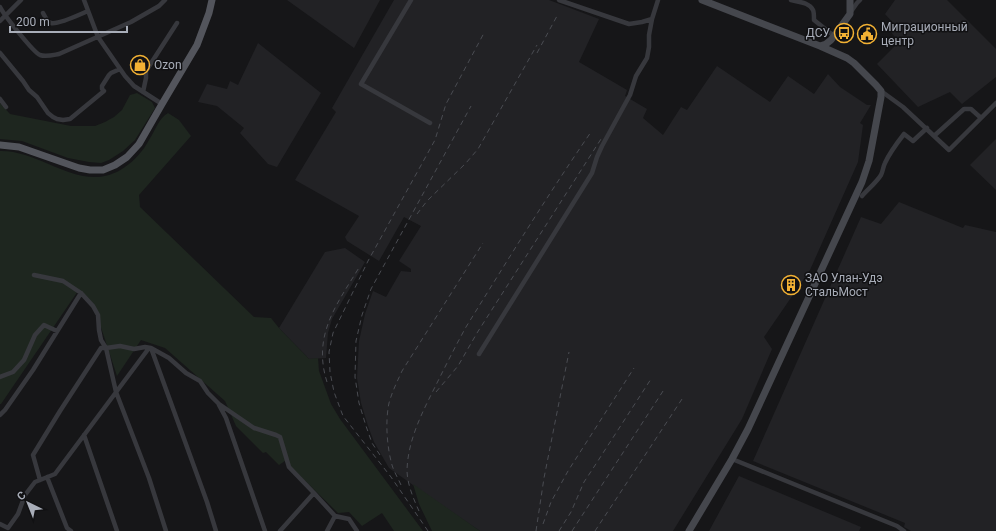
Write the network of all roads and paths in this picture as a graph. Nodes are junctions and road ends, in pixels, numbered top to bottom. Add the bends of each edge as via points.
1 (21, 0) edge
2 (84, 0) edge
3 (165, 0) edge
4 (212, 0) edge
5 (411, 0) edge
6 (559, 0) edge
7 (658, 0) edge
8 (702, 0) edge
9 (791, 0) edge
10 (856, 1) edge
11 (0, 6) edge
12 (88, 10) junction
13 (43, 13) dead end
14 (6, 15) junction
15 (652, 19) junction
16 (0, 21) edge
17 (176, 23) dead end
18 (98, 37) junction
19 (832, 38) junction
20 (820, 46) junction
21 (0, 54) edge
22 (839, 54) junction
23 (120, 69) junction
24 (881, 91) junction
25 (143, 92) junction
26 (0, 99) edge
27 (996, 103) edge
28 (162, 104) junction
29 (6, 107) dead end
30 (981, 118) junction
31 (430, 123) dead end
32 (927, 128) junction
33 (934, 136) junction
34 (0, 145) edge
35 (862, 196) dead end
36 (34, 275) dead end
37 (82, 294) junction
38 (57, 331) junction
39 (106, 348) junction
40 (150, 348) junction
41 (479, 354) dead end
42 (0, 377) edge
43 (116, 392) junction
44 (219, 404) junction
45 (0, 414) edge
46 (84, 435) junction
47 (732, 459) junction
48 (47, 477) junction
49 (40, 480) junction
50 (314, 493) junction
51 (336, 516) junction
52 (0, 524) edge
53 (10, 529) edge
54 (71, 531) edge
55 (117, 531) edge
56 (166, 531) edge
57 (216, 531) edge
58 (265, 531) edge
59 (280, 531) edge
60 (327, 531) edge
61 (357, 531) edge
62 (689, 531) edge
63 (904, 531) edge

1 - 14 street
2 - 12 street
3 - 18 street via 131,22
4 - 28 main road via 197,45
5 - 31 street via 361,84
6 - 15 street via 630,24
7 - 15 street
8 - 20 street
9 - 19 street via 807,3 814,11 814,20
10 - 19 street via 850,14
11 - 14 street
12 - 13 street via 52,23
12 - 18 street
14 - 16 street
14 - 18 street via 35,52 42,56 59,54
15 - 41 street via 647,58 602,146 592,173
17 - 25 street via 146,71
18 - 23 street
19 - 20 street
19 - 22 street
20 - 22 street
21 - 23 street via 48,113 60,120 70,119 104,91 102,86 108,75
22 - 24 street via 854,64
23 - 25 street via 134,86
24 - 32 street via 903,106
24 - 47 street via 869,160 862,182
25 - 28 street
26 - 29 street
27 - 30 street
28 - 34 main road via 139,144 127,157 103,170 78,168 19,147
30 - 33 street via 971,109 964,110
30 - 33 street via 948,150
32 - 33 street
32 - 35 street via 913,141 904,134 877,180
36 - 37 street via 63,281
37 - 38 street
37 - 39 street via 98,315 99,330
38 - 42 street via 44,325 35,334 24,360 13,372
38 - 45 street via 33,370
39 - 40 street
39 - 43 street
39 - 49 street via 101,348 33,454
40 - 43 street
40 - 44 street via 169,358 200,381
40 - 57 street
43 - 46 street
43 - 56 street
44 - 50 street via 254,428 280,437 289,467
44 - 58 street
46 - 48 street via 55,474
46 - 55 street
47 - 62 street
47 - 63 street
48 - 49 street
48 - 54 street via 67,528
49 - 53 street via 35,482 25,495
50 - 51 street
50 - 59 street
51 - 60 street
51 - 61 street via 349,519
52 - 53 street

